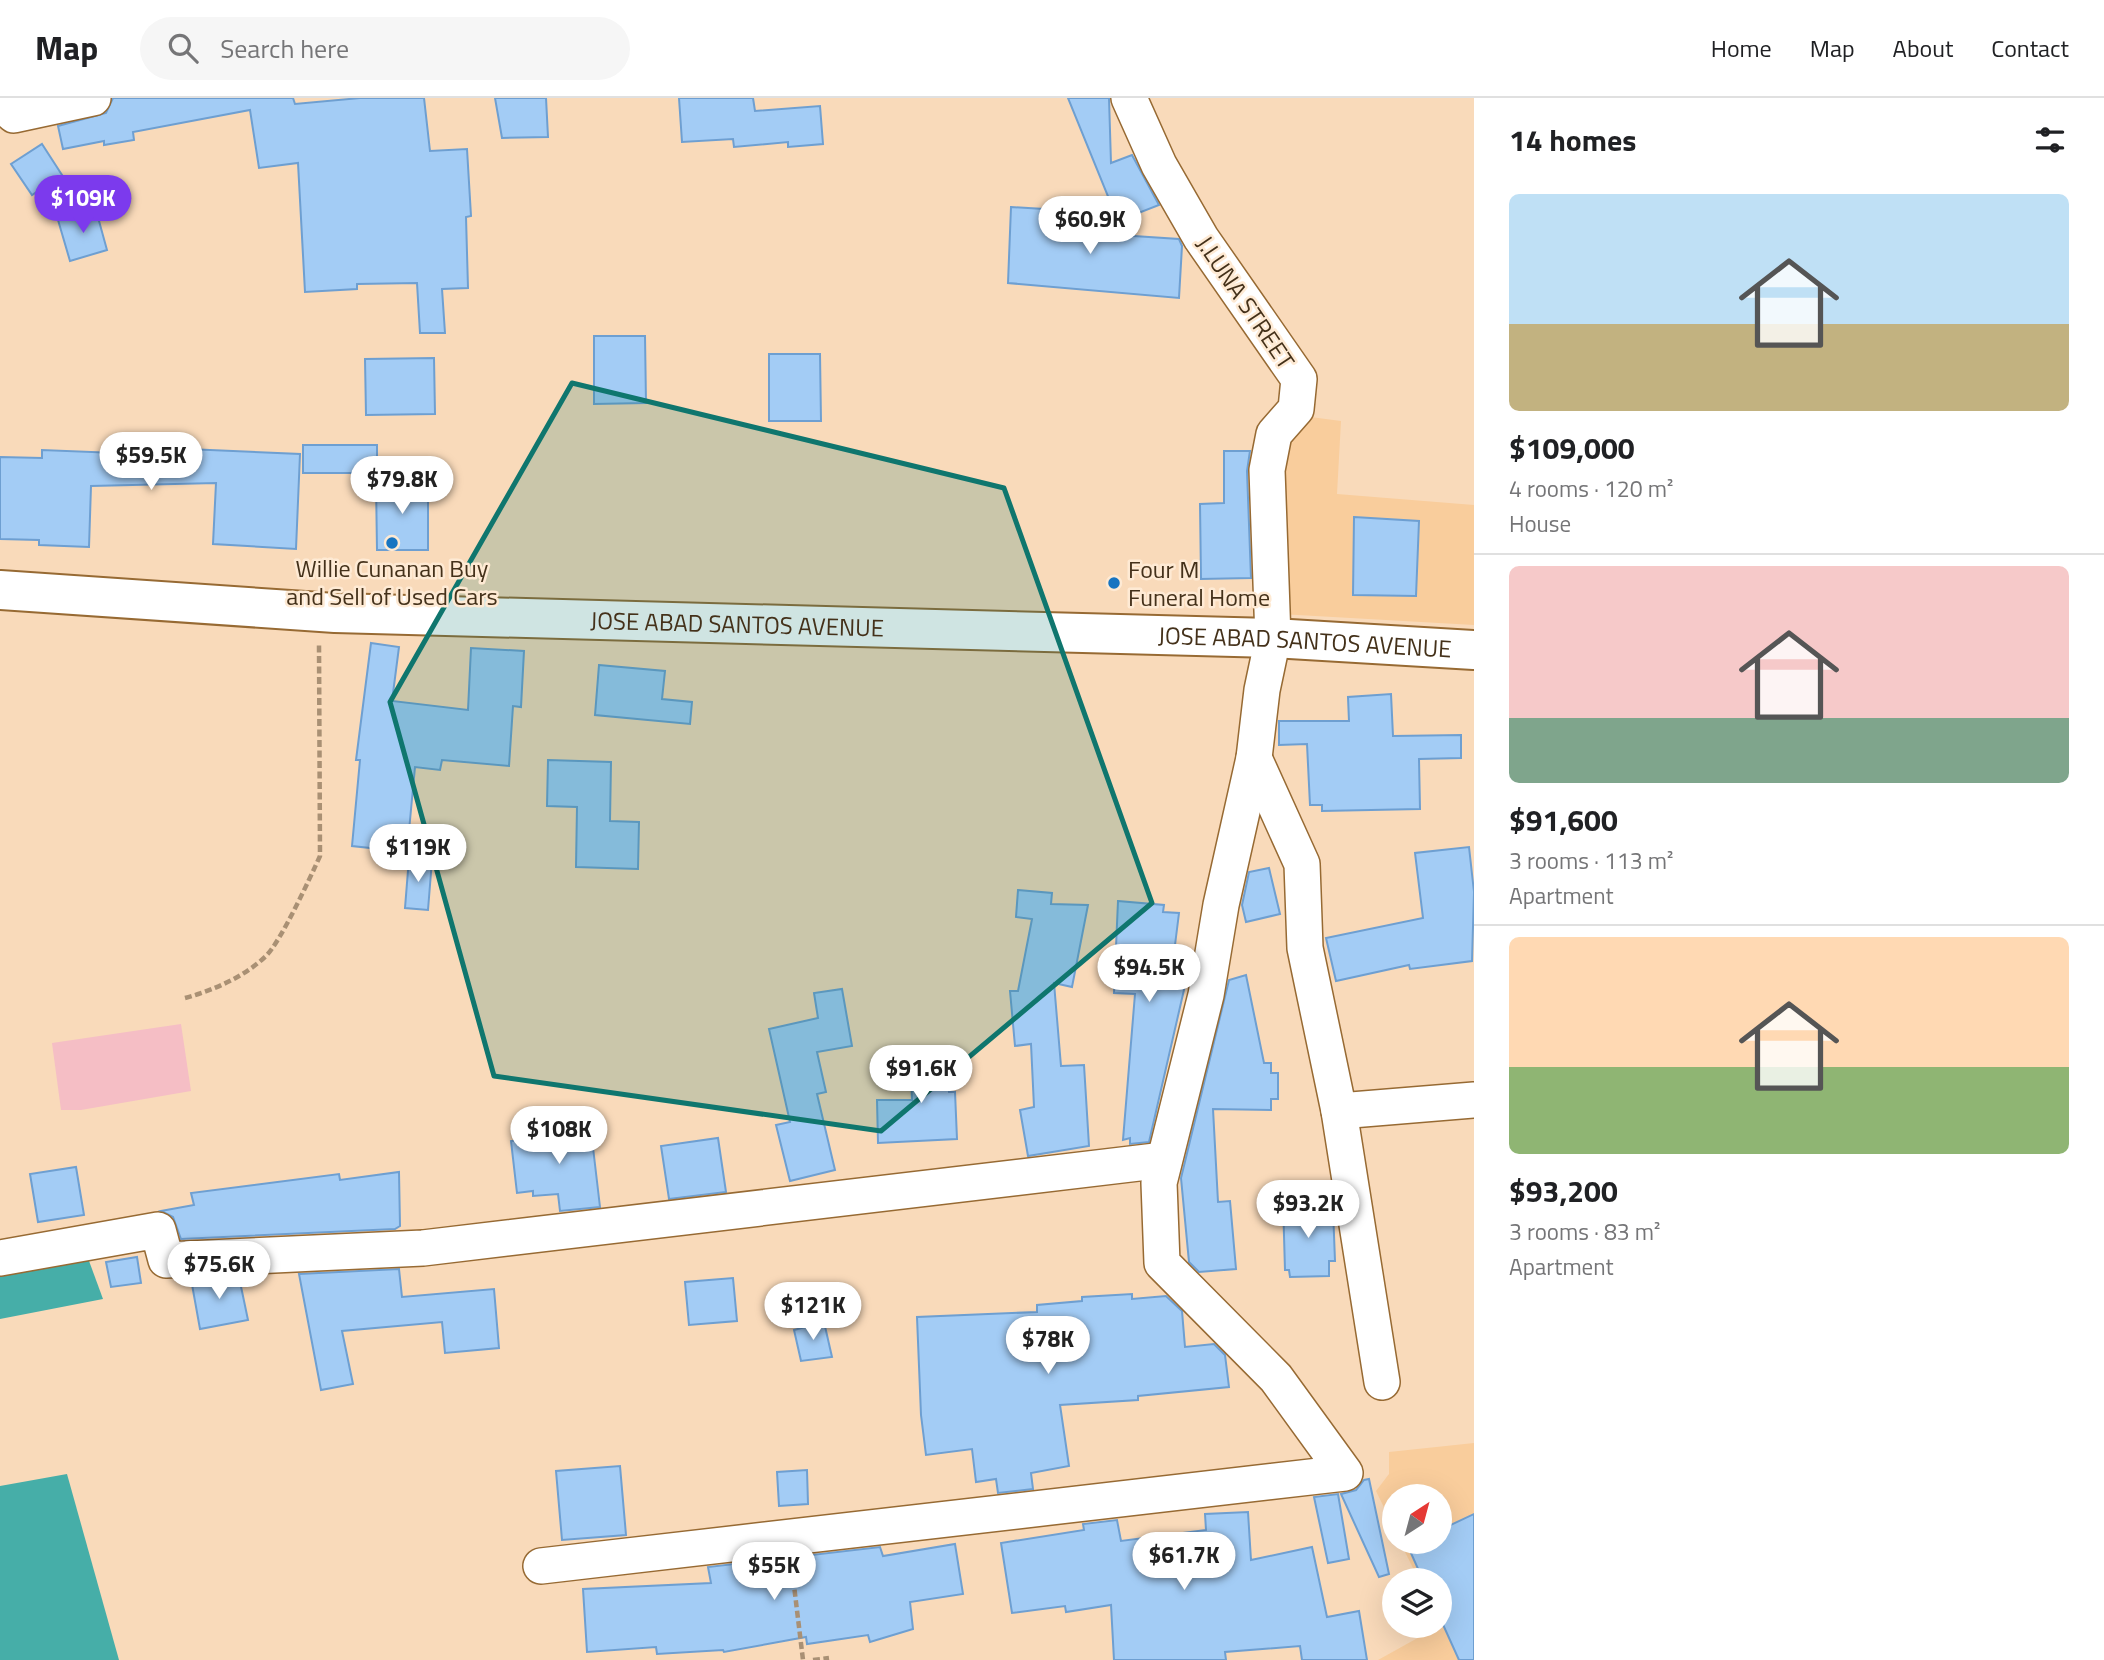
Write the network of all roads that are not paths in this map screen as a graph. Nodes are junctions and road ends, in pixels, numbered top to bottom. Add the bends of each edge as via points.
1 (93, 98) edge
2 (1129, 98) edge
3 (0, 103) edge
4 (0, 590) edge
5 (1273, 638) junction
6 (1474, 650) edge
7 (1254, 758) junction
8 (1474, 1100) edge
9 (1339, 1111) junction
10 (1164, 1160) junction
11 (0, 1258) edge
12 (1382, 1382) dead end
13 (541, 1566) dead end

1 - 3 street via 15,115
2 - 5 street, J.LUNA STREET via 1159,165 1201,238 1299,379 1296,409 1274,434 1267,470
4 - 5 main road, JOSE ABAD SANTOS AVENUE via 335,613
5 - 6 main road, JOSE ABAD SANTOS AVENUE
5 - 7 street, J.LUNA STREET
7 - 9 street via 1302,864 1306,948
7 - 10 street, J.LUNA STREET via 1206,995
8 - 9 street
9 - 12 street
10 - 11 street via 423,1248 166,1261 158,1230
10 - 13 street, J.LUNA STREET via 1159,1183 1162,1262 1276,1378 1345,1473

